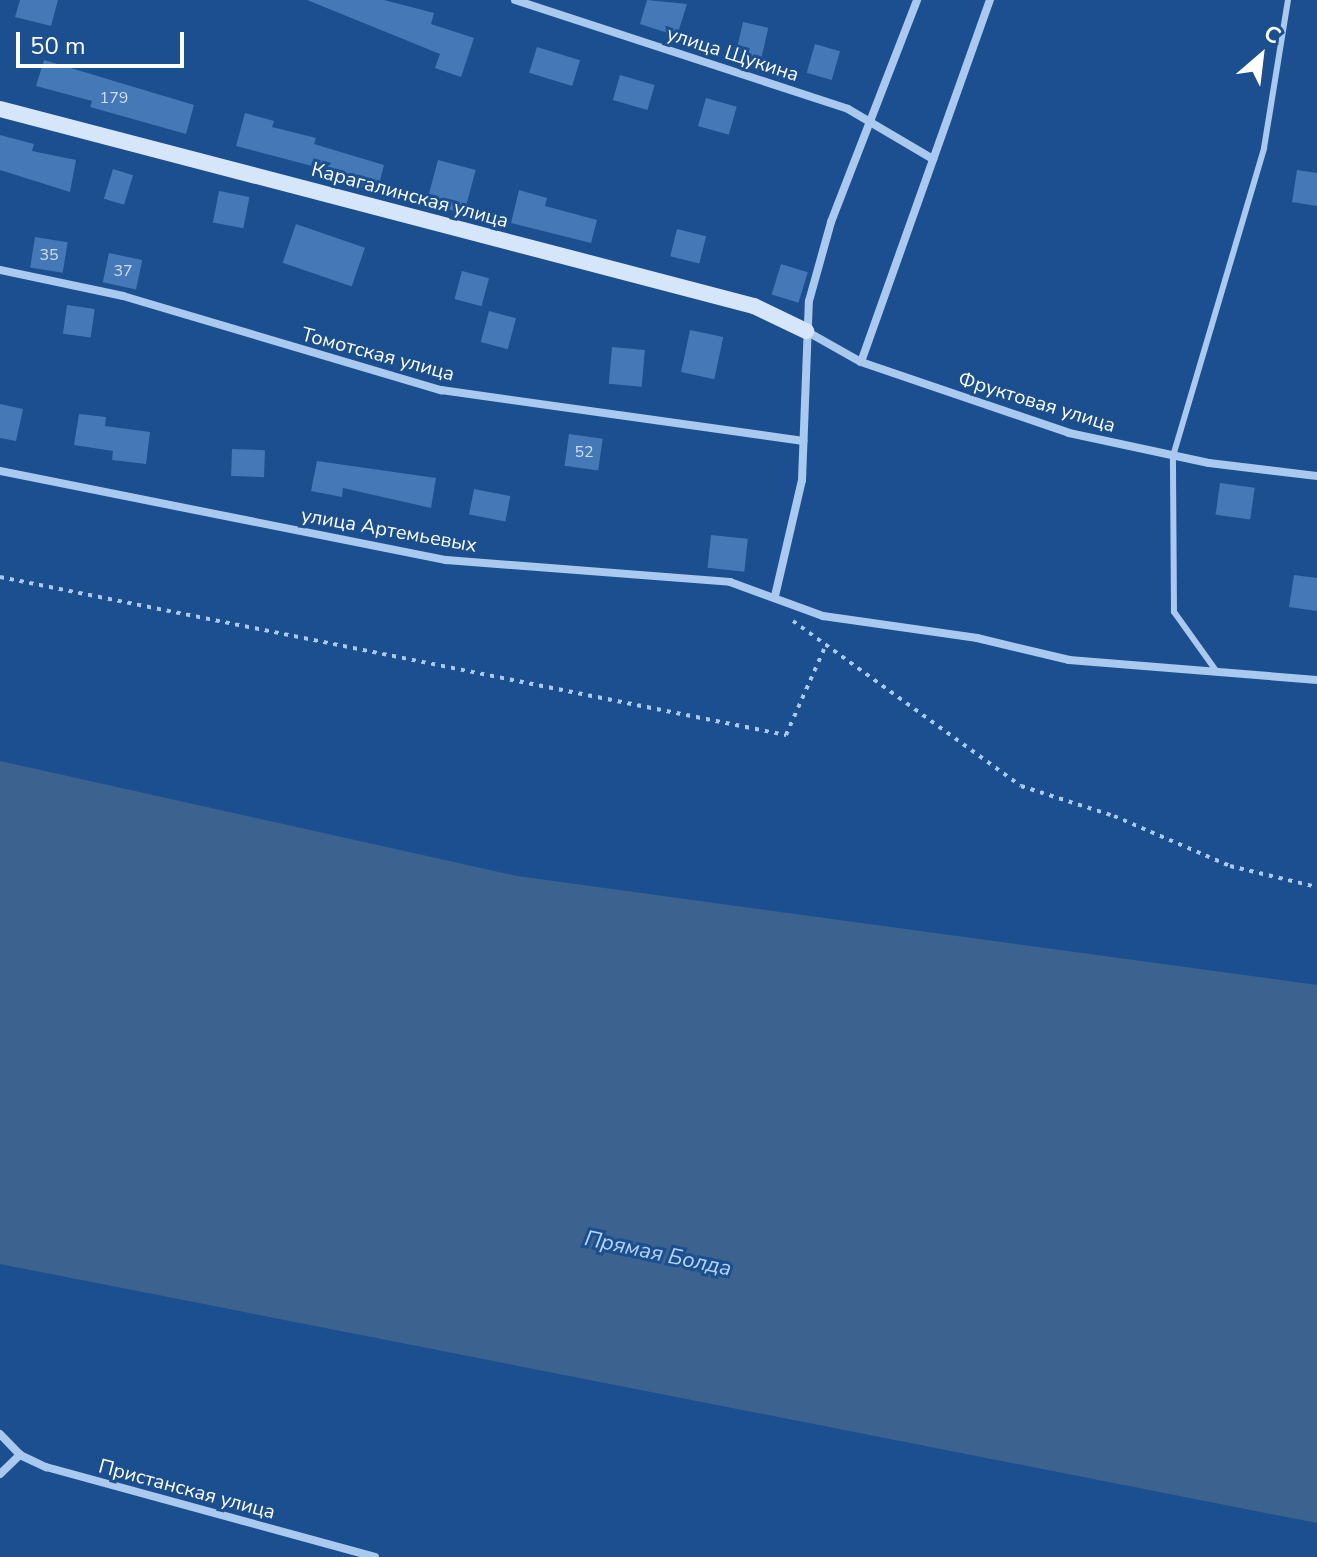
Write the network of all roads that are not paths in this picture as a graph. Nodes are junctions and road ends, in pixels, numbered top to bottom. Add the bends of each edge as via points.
1 (515, 0) edge
2 (917, 0) edge
3 (990, 0) edge
4 (1288, 0) edge
5 (0, 109) edge
6 (868, 120) junction
7 (933, 159) junction
8 (0, 270) edge
9 (806, 331) junction
10 (861, 362) junction
11 (803, 441) junction
12 (1173, 456) junction
13 (0, 471) edge
14 (1317, 476) edge
15 (775, 596) junction
16 (1220, 675) junction
17 (1317, 680) edge
18 (0, 1434) edge
19 (20, 1455) junction
20 (0, 1474) edge
21 (360, 1555) edge
22 (375, 1557) edge

1 - 6 street, улица Щукина via 827,101
2 - 6 street
3 - 7 street
4 - 12 lane via 1264,148
5 - 9 street, Карагалинская улица via 754,306
6 - 7 street, улица Щукина
6 - 9 street via 831,222
7 - 10 street
8 - 11 street, Томотская улица via 123,296 441,390
9 - 10 street, Фруктовая улица
9 - 11 street
10 - 12 street, Фруктовая улица via 1069,433
11 - 15 street via 802,480
12 - 14 street, Фруктовая улица
12 - 16 lane via 1174,612
13 - 15 street, улица Артемьевых via 446,560 730,582
15 - 16 street, улица Артемьевых via 823,616 977,638 1069,660
16 - 17 street, улица Артемьевых
18 - 19 street, Пристанская улица
19 - 20 street
19 - 21 street, Пристанская улица via 46,1467
21 - 22 street, Пристанская улица

